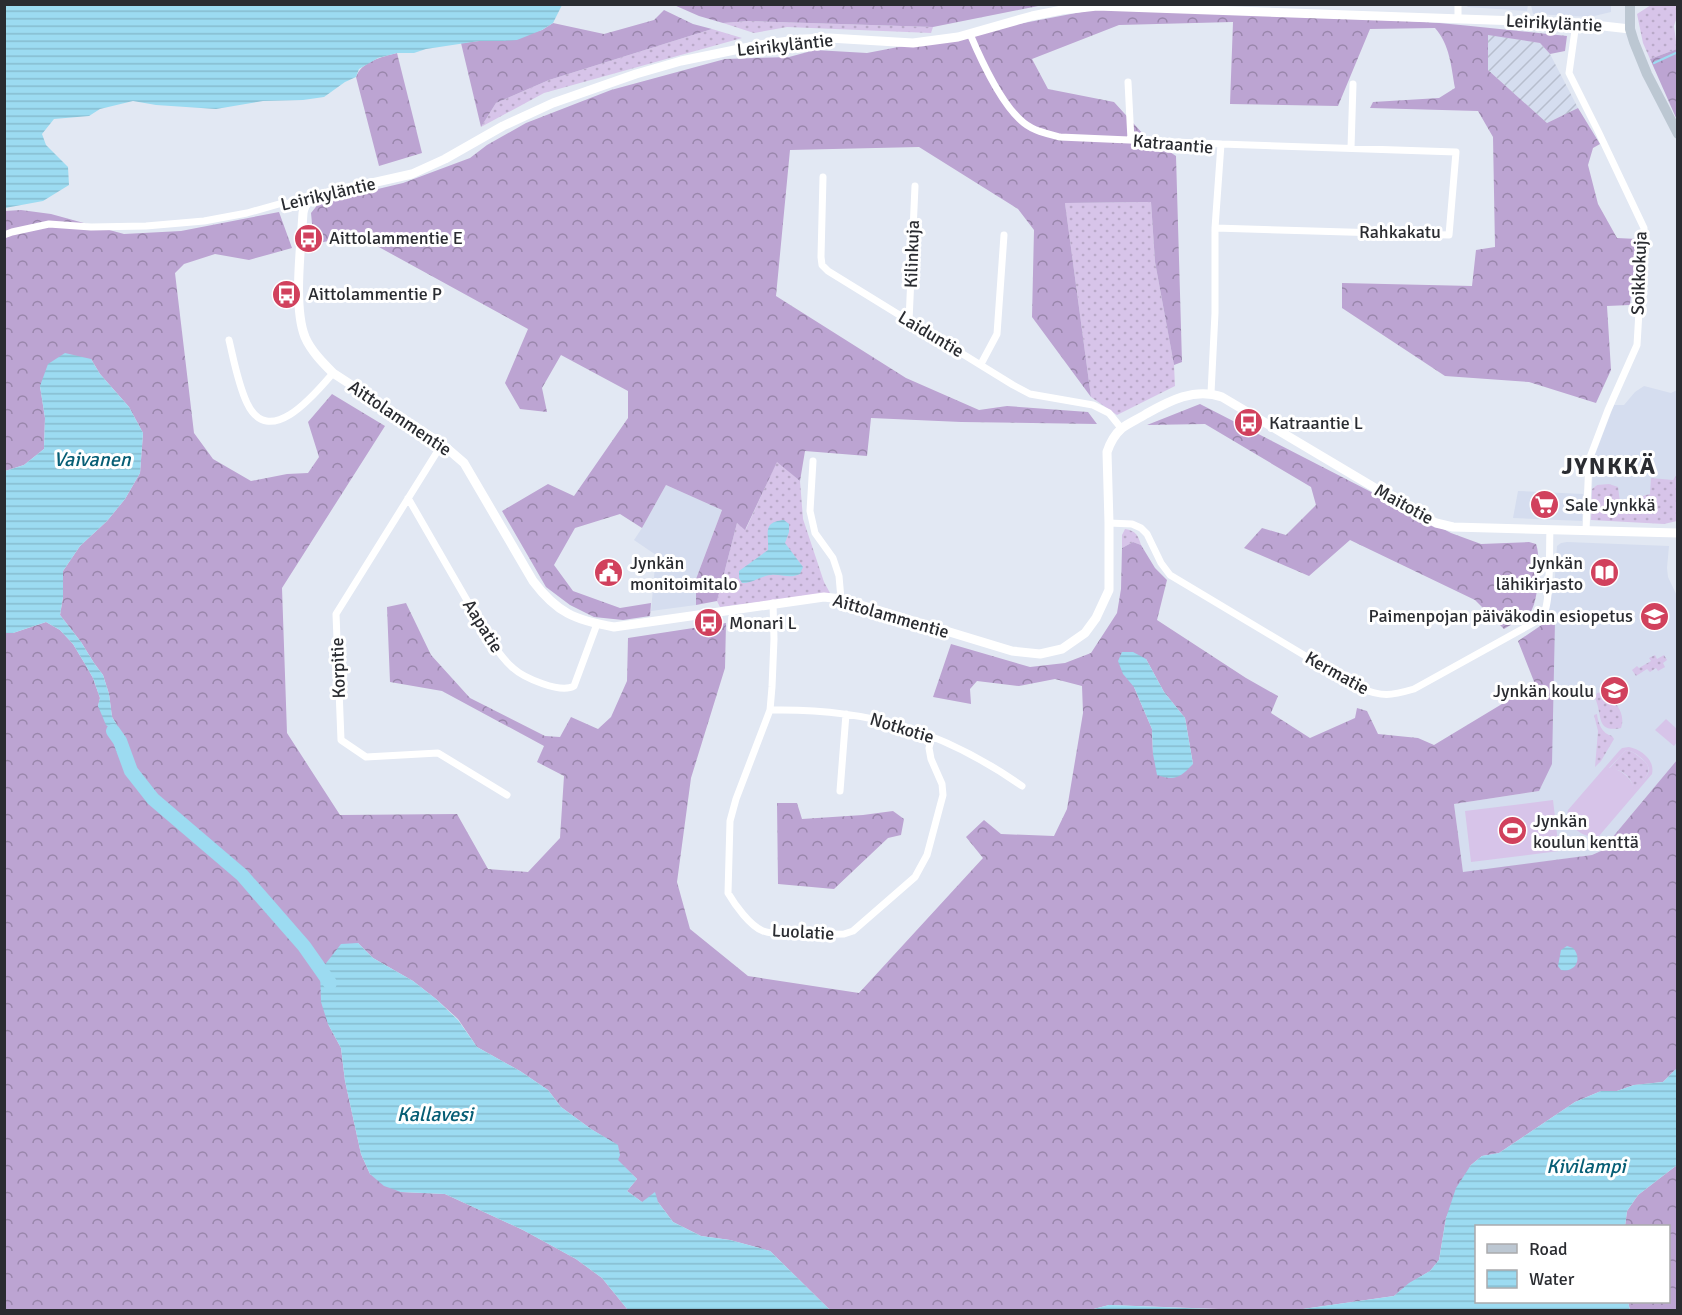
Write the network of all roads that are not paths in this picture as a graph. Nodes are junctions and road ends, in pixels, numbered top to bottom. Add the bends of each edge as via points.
1 (1458, 4) edge
2 (1630, 4) edge
3 (1097, 5) edge
4 (1458, 19) junction
5 (1576, 23) junction
6 (1630, 29) junction
7 (970, 34) junction
8 (1128, 82) dead end
9 (1353, 84) dead end
10 (1677, 134) edge
11 (1131, 140) junction
12 (1221, 144) junction
13 (1351, 148) junction
14 (824, 177) dead end
15 (915, 186) dead end
16 (306, 202) junction
17 (1215, 228) junction
18 (4, 235) edge
19 (1004, 235) dead end
20 (909, 321) junction
21 (229, 340) dead end
22 (981, 364) junction
23 (333, 373) junction
24 (1211, 393) junction
25 (1121, 429) junction
26 (442, 444) junction
27 (813, 460) dead end
28 (408, 498) junction
29 (1109, 523) junction
30 (1550, 530) junction
31 (1586, 530) junction
32 (1677, 533) edge
33 (841, 599) junction
34 (773, 603) junction
35 (597, 624) junction
36 (770, 710) junction
37 (846, 714) junction
38 (932, 736) junction
39 (1022, 786) dead end
40 (840, 791) dead end
41 (507, 795) dead end

1 - 4 street
2 - 6 main road
3 - 4 street, Leirikyläntie
3 - 7 street, Leirikyläntie via 1032,16
4 - 5 street, Leirikyläntie
5 - 6 street, Leirikyläntie
5 - 31 street, Soikkokuja via 1569,74 1644,228 1637,345 1589,460
6 - 10 main road
7 - 11 street, Katraantie via 1005,102 1023,123 1060,137
7 - 16 street, Leirikyläntie via 913,43 804,39 681,61 553,103 412,174 315,196
8 - 11 street
9 - 13 street
11 - 12 street, Katraantie
12 - 13 street, Rahkakatu
12 - 17 street, Katraantie
13 - 17 street, Rahkakatu via 1456,152 1449,235
14 - 20 street, Laiduntie via 822,265
15 - 20 street, Kilinkuja
16 - 18 street, Leirikyläntie via 204,221 146,226 49,224
16 - 23 street, Aittolammentie via 300,315 305,337
17 - 24 street, Katraantie
19 - 22 street via 997,333
20 - 22 street, Laiduntie
21 - 23 street via 248,405 264,421 292,415
22 - 25 street, Laiduntie via 1030,394 1093,405 1109,413
23 - 26 street, Aittolammentie
24 - 25 street via 1186,395
24 - 30 street, Maitotie via 1436,523
25 - 29 street, Aittolammentie via 1107,452
26 - 28 street, Korpitie
26 - 35 street, Aittolammentie via 464,463 545,597 566,612
27 - 33 street via 810,511 815,533 833,558
28 - 35 street, Aapatie via 487,635 514,669 539,682 569,689 574,686
28 - 41 street, Korpitie via 336,614 341,740 366,757 438,753
29 - 30 street, Kermatie via 1141,528 1170,575 1359,688 1393,695 1414,688 1544,613
29 - 33 street, Aittolammentie via 1108,590 1085,633 1062,649 1040,654 1012,651
30 - 31 street, Maitotie
31 - 32 street, Maitotie
33 - 34 street, Aittolammentie
34 - 35 street, Aittolammentie via 627,626
34 - 36 street, Luolatie
36 - 37 street, Notkotie
36 - 38 street, Luolatie via 730,821 728,870 728,892 733,901 756,927 766,932 853,931 915,877 927,855 943,795 931,759
37 - 38 street, Notkotie
37 - 40 street
38 - 39 street, Notkotie

